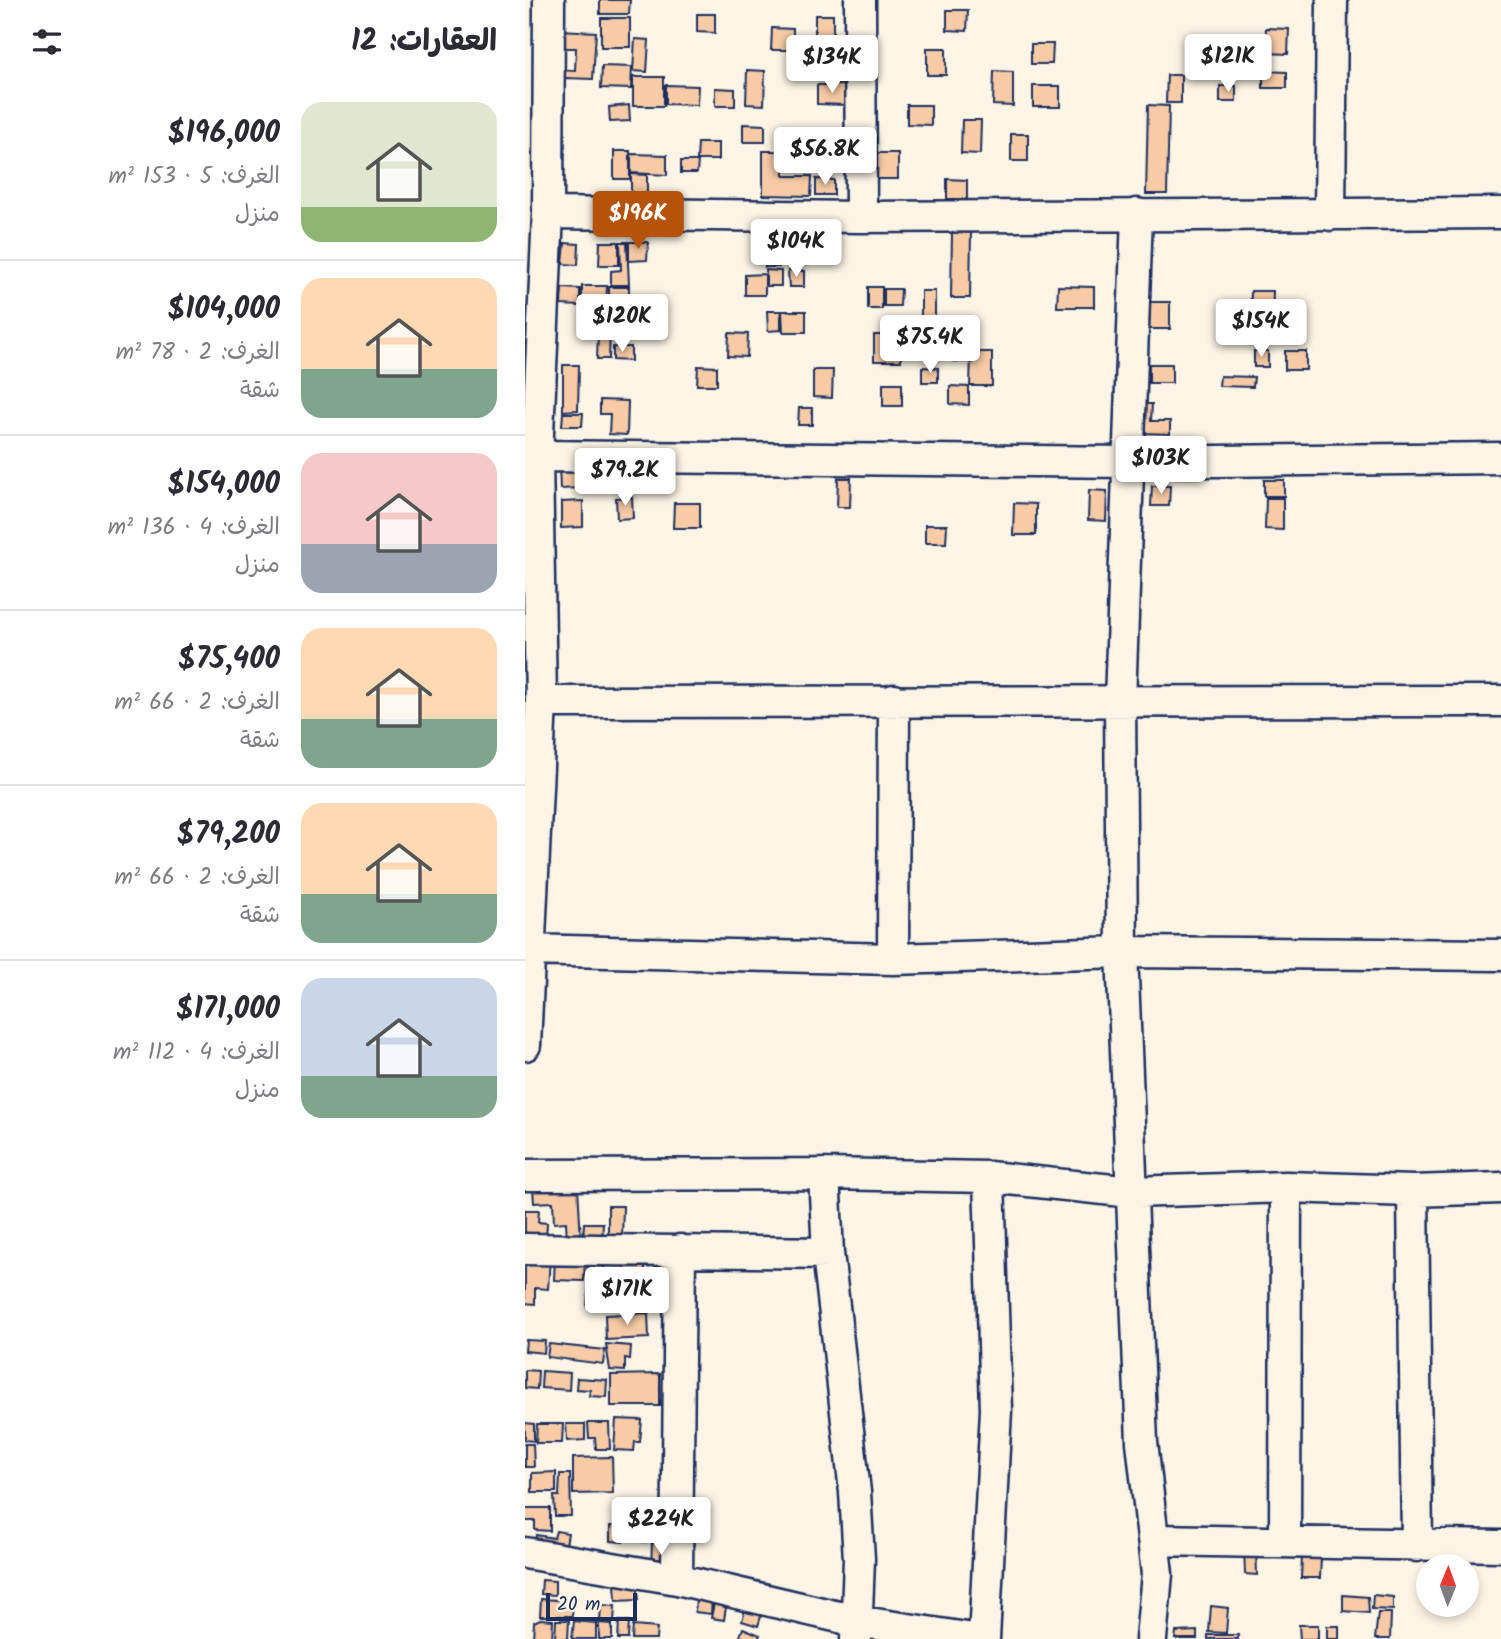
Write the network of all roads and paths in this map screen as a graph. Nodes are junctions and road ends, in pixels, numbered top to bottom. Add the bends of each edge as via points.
1 (549, 0) edge
2 (860, 0) edge
3 (1332, 0) edge
4 (548, 213) junction
5 (1501, 213) edge
6 (1137, 214) junction
7 (1330, 215) junction
8 (861, 216) junction
9 (531, 454) edge
10 (1501, 458) edge
11 (1128, 462) junction
12 (894, 700) junction
13 (1501, 701) edge
14 (541, 702) junction
15 (1120, 702) junction
16 (528, 950) edge
17 (1122, 952) junction
18 (1501, 955) edge
19 (894, 959) junction
20 (525, 1045) edge
21 (824, 1174) junction
22 (525, 1175) edge
23 (989, 1177) junction
24 (1286, 1187) junction
25 (1501, 1188) edge
26 (1413, 1191) junction
27 (1132, 1192) junction
28 (525, 1249) edge
29 (680, 1250) junction
30 (828, 1252) junction
31 (1155, 1540) junction
32 (1285, 1540) junction
33 (1417, 1546) junction
34 (1501, 1546) edge
35 (525, 1553) edge
36 (677, 1579) junction
37 (856, 1630) edge
38 (974, 1639) edge
39 (984, 1639) edge
40 (1151, 1639) edge

1 - 4 street
2 - 8 street
3 - 7 street
4 - 8 street
4 - 9 street
5 - 7 street
6 - 7 street
6 - 8 street
6 - 11 street
9 - 11 street
9 - 14 street
10 - 11 street
11 - 15 street
12 - 14 street
12 - 15 street
12 - 19 street
13 - 15 street
14 - 16 street
15 - 17 street
16 - 19 street
16 - 20 street
17 - 18 street
17 - 19 street
17 - 27 street
21 - 22 street
21 - 23 street
21 - 30 street
23 - 27 street
23 - 39 street via 996,1410
24 - 26 street
24 - 27 street
24 - 32 street
25 - 26 street
26 - 33 street
27 - 31 street via 1142,1442
28 - 29 street
29 - 30 street
29 - 36 street
30 - 37 street via 855,1492 859,1559
31 - 32 street
31 - 40 street
32 - 33 street
33 - 34 street
35 - 36 street
36 - 37 street
37 - 38 street

